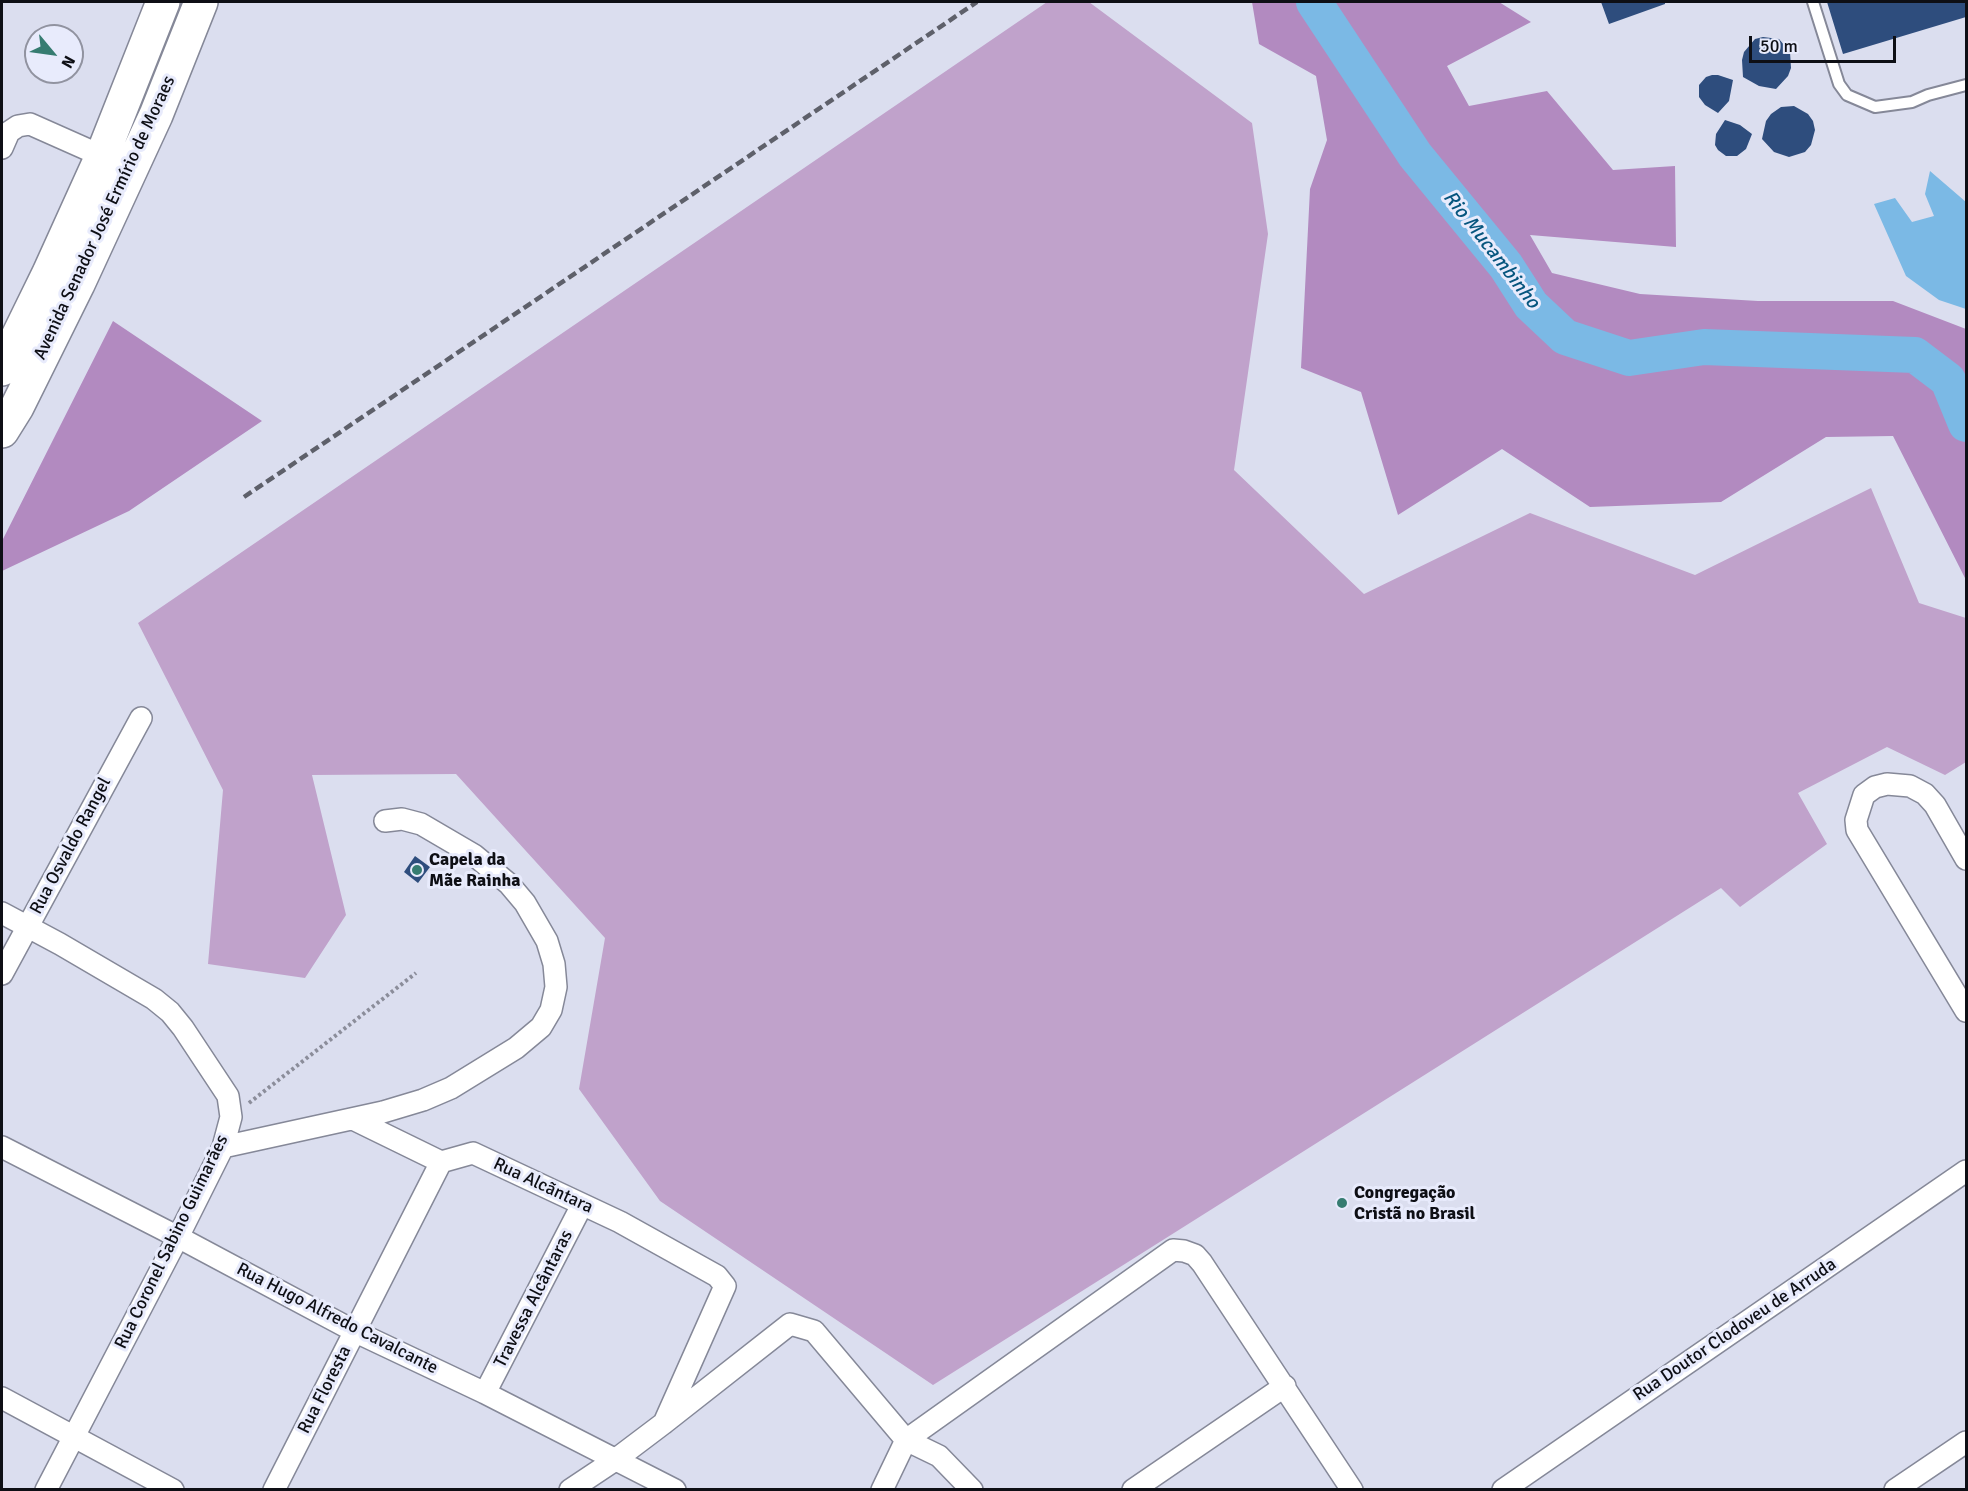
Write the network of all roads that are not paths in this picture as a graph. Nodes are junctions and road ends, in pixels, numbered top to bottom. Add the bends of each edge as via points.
1 (163, 2) edge
2 (201, 2) edge
3 (1813, 2) edge
4 (1966, 85) edge
5 (2, 148) edge
6 (102, 156) junction
7 (2, 369) edge
8 (2, 431) edge
9 (141, 718) dead end
10 (385, 820) dead end
11 (1966, 859) edge
12 (2, 913) edge
13 (28, 927) junction
14 (2, 974) edge
15 (1966, 1011) edge
16 (352, 1119) junction
17 (2, 1147) edge
18 (223, 1147) junction
19 (441, 1162) junction
20 (1966, 1171) edge
21 (582, 1204) junction
22 (178, 1237) junction
23 (356, 1332) junction
24 (1285, 1386) junction
25 (485, 1393) junction
26 (2, 1398) edge
27 (664, 1423) junction
28 (74, 1437) junction
29 (906, 1440) junction
30 (1966, 1442) edge
31 (615, 1460) junction
32 (46, 1490) edge
33 (173, 1490) edge
34 (274, 1490) edge
35 (570, 1490) edge
36 (675, 1490) edge
37 (882, 1490) edge
38 (972, 1490) edge
39 (1133, 1490) edge
40 (1352, 1490) edge
41 (1503, 1490) edge
42 (1895, 1490) edge

1 - 6 main road, Avenida Senador José Ermírio de Moraes
2 - 8 main road, Avenida Senador José Ermírio de Moraes via 156,115 83,274
3 - 4 lane via 1839,84 1847,95 1875,107 1912,102
5 - 6 street via 9,132 30,124
6 - 7 main road, Avenida Senador José Ermírio de Moraes
9 - 13 street, Rua Osvaldo Rangel
10 - 16 street via 421,824 474,855 509,884 547,941 556,987 551,1010 541,1027 516,1048 451,1088 423,1100
11 - 15 street via 1925,794 1910,786 1893,784 1875,787 1864,795 1857,830
12 - 13 street, Rua Coronel Sabino Guimarães
13 - 14 street, Rua Osvaldo Rangel
13 - 18 street, Rua Coronel Sabino Guimarães via 170,1012 228,1096 231,1118
16 - 18 street
16 - 19 street
17 - 22 street, Rua Hugo Alfredo Cavalcante
18 - 22 street, Rua Coronel Sabino Guimarães
19 - 21 street, Rua Alcãntara via 473,1153
19 - 23 street, Rua Floresta
20 - 41 street, Rua Doutor Clodoveu de Arruda
21 - 25 street, Travessa Alcântaras
21 - 27 street, Rua Alcãntara via 717,1276 725,1286
22 - 23 street, Rua Hugo Alfredo Cavalcante
22 - 28 street, Rua Coronel Sabino Guimarães
23 - 25 street, Rua Hugo Alfredo Cavalcante
23 - 34 street, Rua Floresta
24 - 29 street via 1202,1263 1195,1255 1173,1250
24 - 39 street
24 - 40 street
25 - 31 street, Rua Hugo Alfredo Cavalcante
26 - 28 street
27 - 29 street via 790,1324 814,1331
27 - 31 street
28 - 32 street, Rua Coronel Sabino Guimarães
28 - 33 street
29 - 37 street
29 - 38 street via 939,1456
30 - 42 street
31 - 35 street
31 - 36 street, Rua Hugo Alfredo Cavalcante

